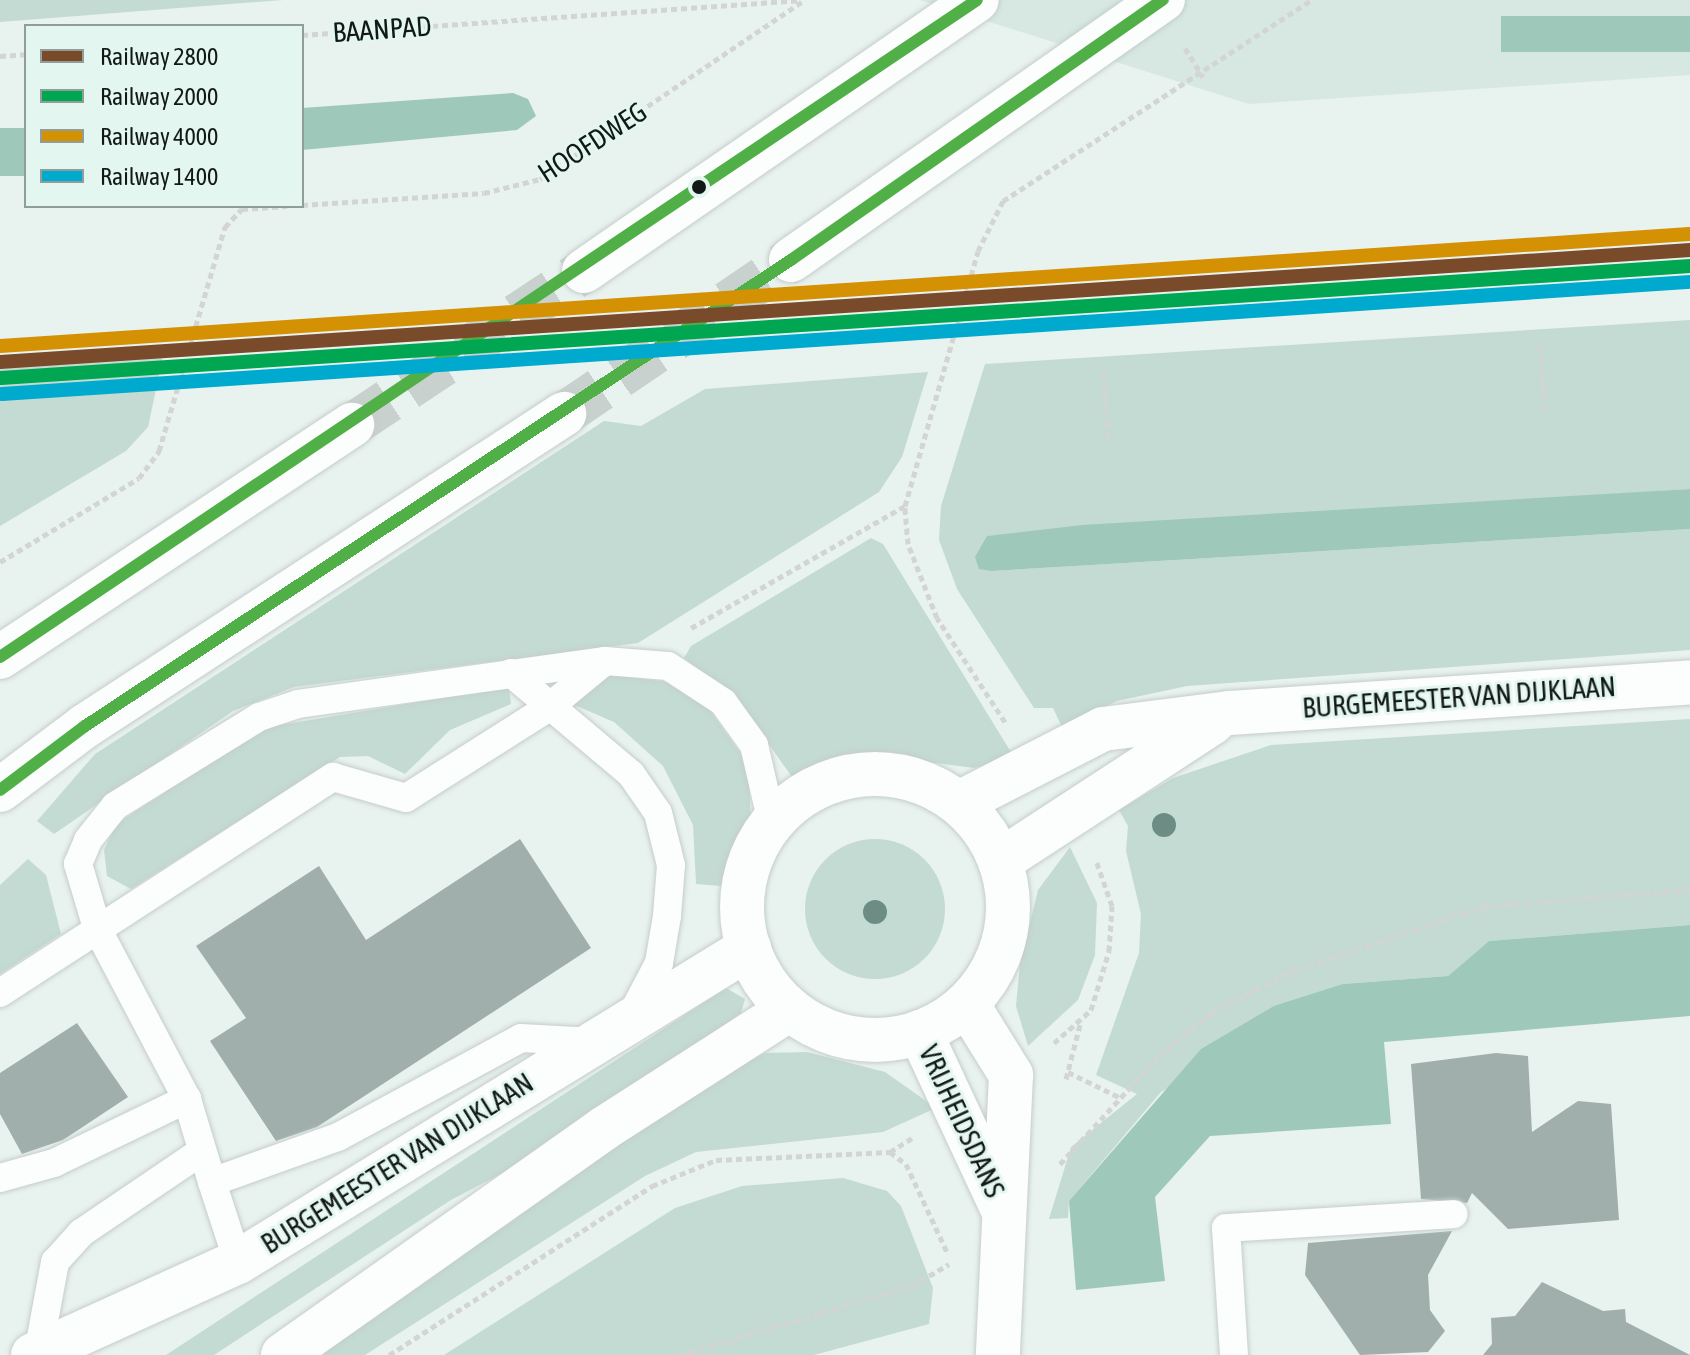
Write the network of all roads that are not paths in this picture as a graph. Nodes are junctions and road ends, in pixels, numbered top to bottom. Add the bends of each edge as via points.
1 (977, 0) edge
2 (1163, 0) edge
3 (791, 260) tunnel mouth
4 (584, 271) tunnel mouth
5 (564, 414) tunnel mouth
6 (352, 425) tunnel mouth
7 (0, 657) edge
8 (605, 661) junction
9 (511, 673) junction
10 (1690, 682) edge
11 (548, 708) junction
12 (1229, 713) junction
13 (0, 790) edge
14 (959, 803) junction
15 (772, 823) junction
16 (1000, 861) junction
17 (97, 928) junction
18 (749, 948) junction
19 (0, 993) edge
20 (967, 1004) junction
21 (790, 1009) junction
22 (613, 1031) junction
23 (920, 1032) junction
24 (187, 1099) junction
25 (202, 1151) junction
26 (0, 1178) edge
27 (212, 1182) junction
28 (1003, 1210) junction
29 (1454, 1214) dead end
30 (238, 1262) junction
31 (998, 1339) edge
32 (36, 1354) edge
33 (283, 1355) edge
34 (1234, 1355) edge

1 - 4 street
2 - 3 street
5 - 13 street via 98,717
6 - 7 street
8 - 9 lane
8 - 11 lane
8 - 15 lane via 639,659 668,666 723,702 754,745
9 - 11 lane
9 - 17 lane via 298,704 246,725 115,806 88,840 78,864
10 - 12 street, BURGEMEESTER VAN DIJKLAAN
11 - 17 lane via 406,798 333,777
11 - 22 lane via 631,774 661,826 671,865 659,963
12 - 14 street, BURGEMEESTER VAN DIJKLAAN via 1103,729
12 - 16 street, BURGEMEESTER VAN DIJKLAAN
14 - 15 street via 913,779 864,774 814,790
14 - 16 street
15 - 18 street via 746,876
16 - 20 street via 1007,889 1004,943
17 - 19 lane
17 - 24 lane
18 - 21 street
18 - 22 street, BURGEMEESTER VAN DIJKLAAN
20 - 23 street
20 - 28 street, VRIJHEIDSDANS via 1022,1068
21 - 23 street via 825,1030 865,1040
21 - 33 street via 603,1129
22 - 27 lane via 521,1038 338,1137
22 - 30 street, BURGEMEESTER VAN DIJKLAAN
23 - 28 street, VRIJHEIDSDANS
24 - 25 lane
24 - 26 lane via 54,1163
25 - 27 lane
25 - 32 lane via 81,1233 55,1262
27 - 30 lane
28 - 31 street, VRIJHEIDSDANS
29 - 34 lane via 1226,1228
30 - 32 street, BURGEMEESTER VAN DIJKLAAN

